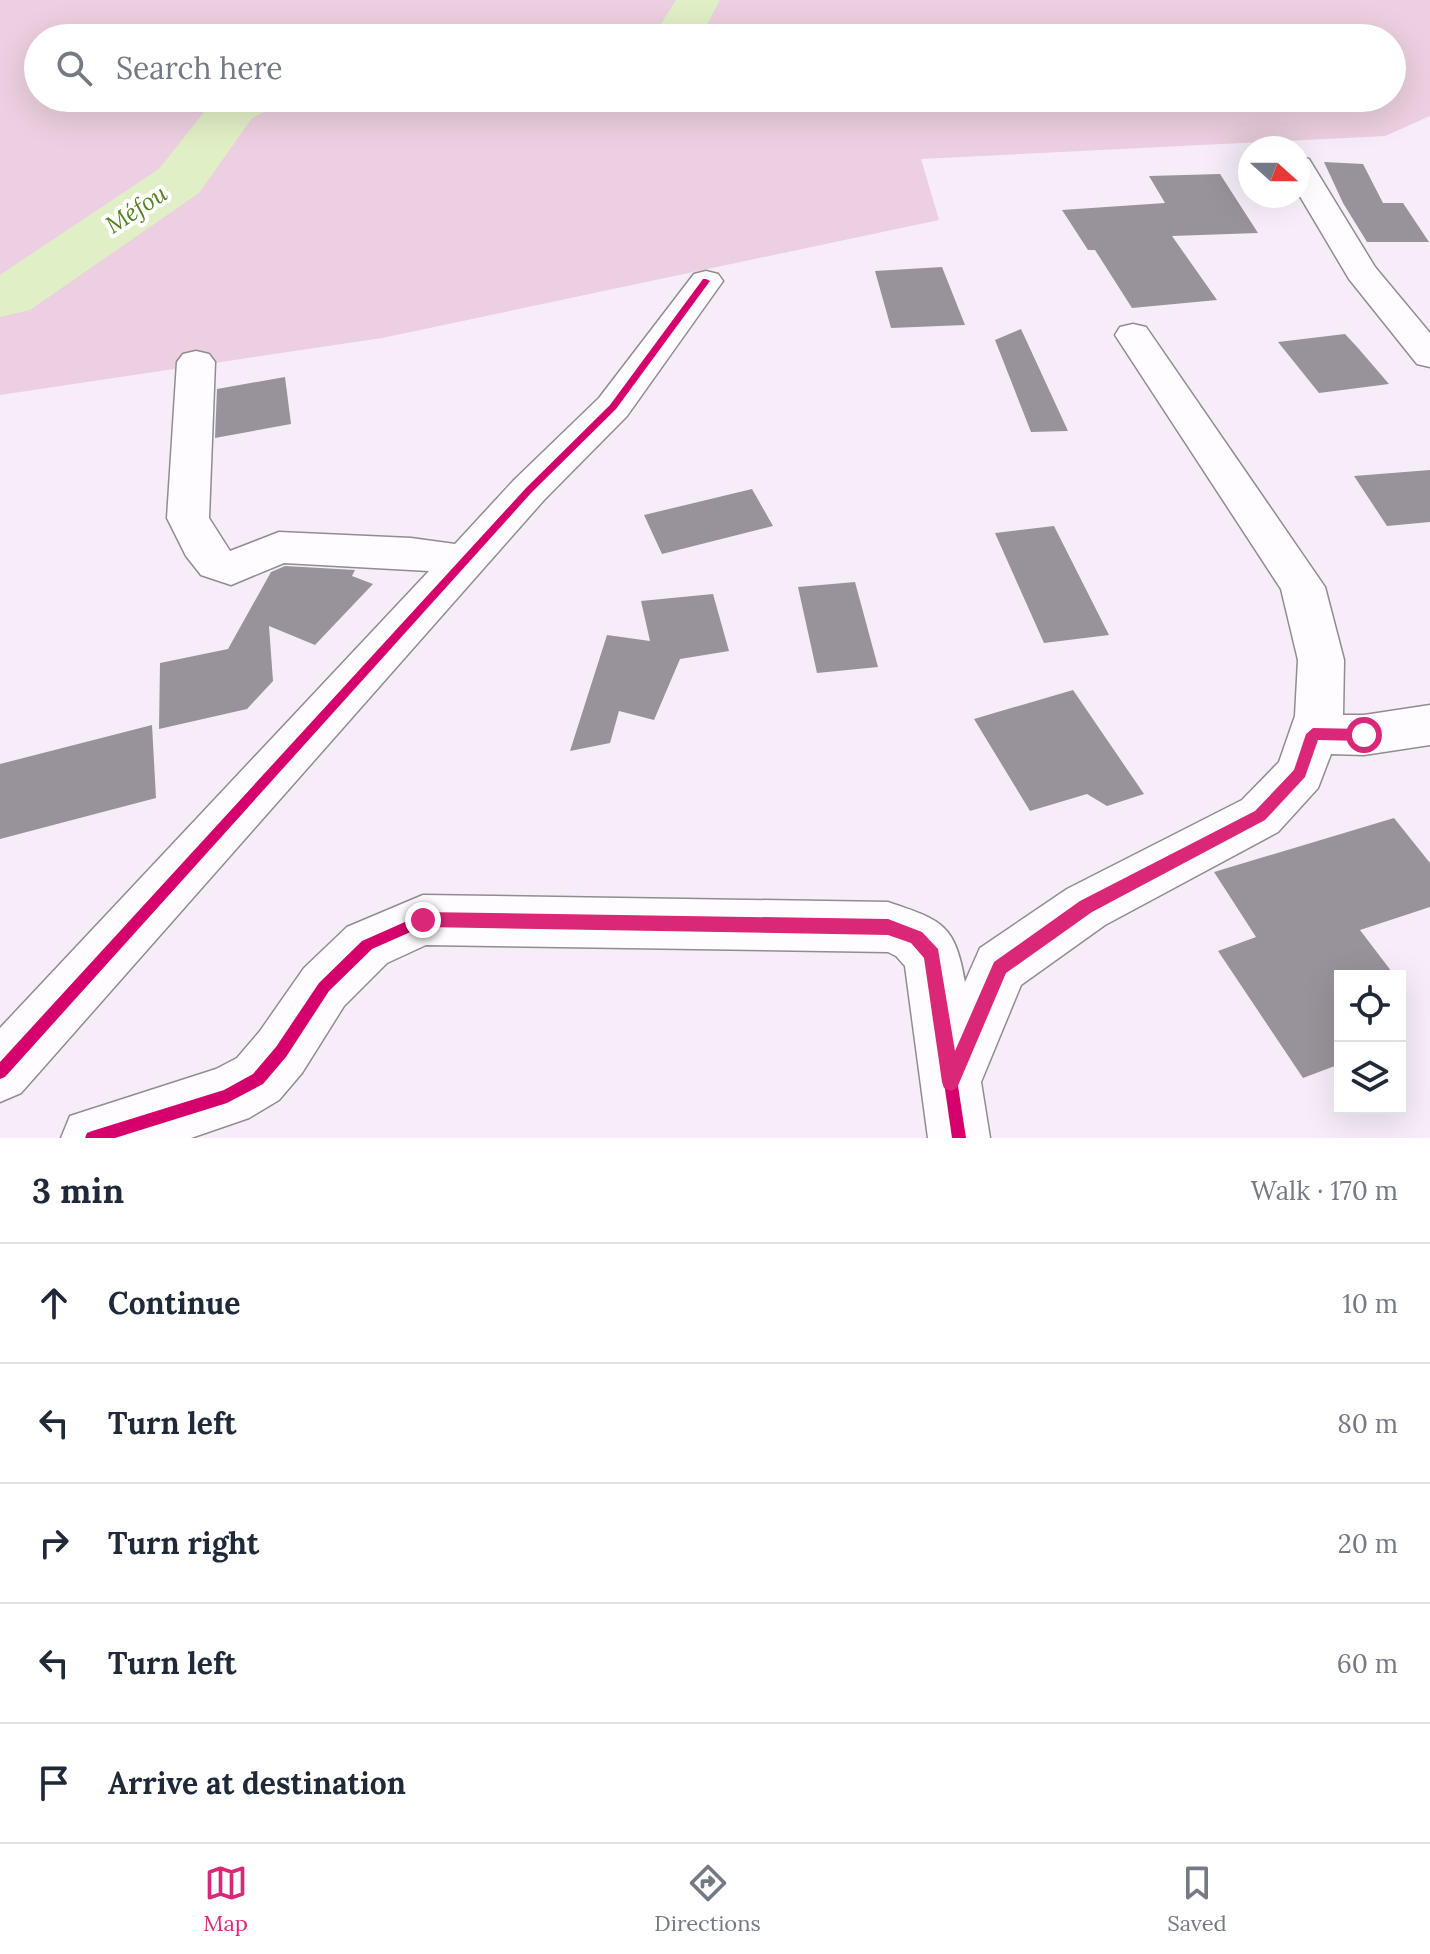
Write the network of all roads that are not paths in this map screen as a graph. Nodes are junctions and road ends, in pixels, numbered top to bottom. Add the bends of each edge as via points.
1 (1310, 188) edge
2 (706, 281) dead end
3 (1133, 335) dead end
4 (1430, 356) edge
5 (196, 362) dead end
6 (465, 561) junction
7 (1430, 725) edge
8 (1313, 734) junction
9 (0, 1072) edge
10 (955, 1110) edge
11 (92, 1138) edge

1 - 4 street via 1361,272
2 - 6 street via 613,407
3 - 8 street via 1303,587 1321,660 1319,716
5 - 6 street via 188,518 216,564 231,569 279,547
6 - 9 street
7 - 8 street via 1364,735
8 - 10 street via 1300,773 1260,816 1086,907 1000,967
10 - 11 street via 932,955 916,937 888,927 423,920 367,945 324,987 258,1079 227,1096

